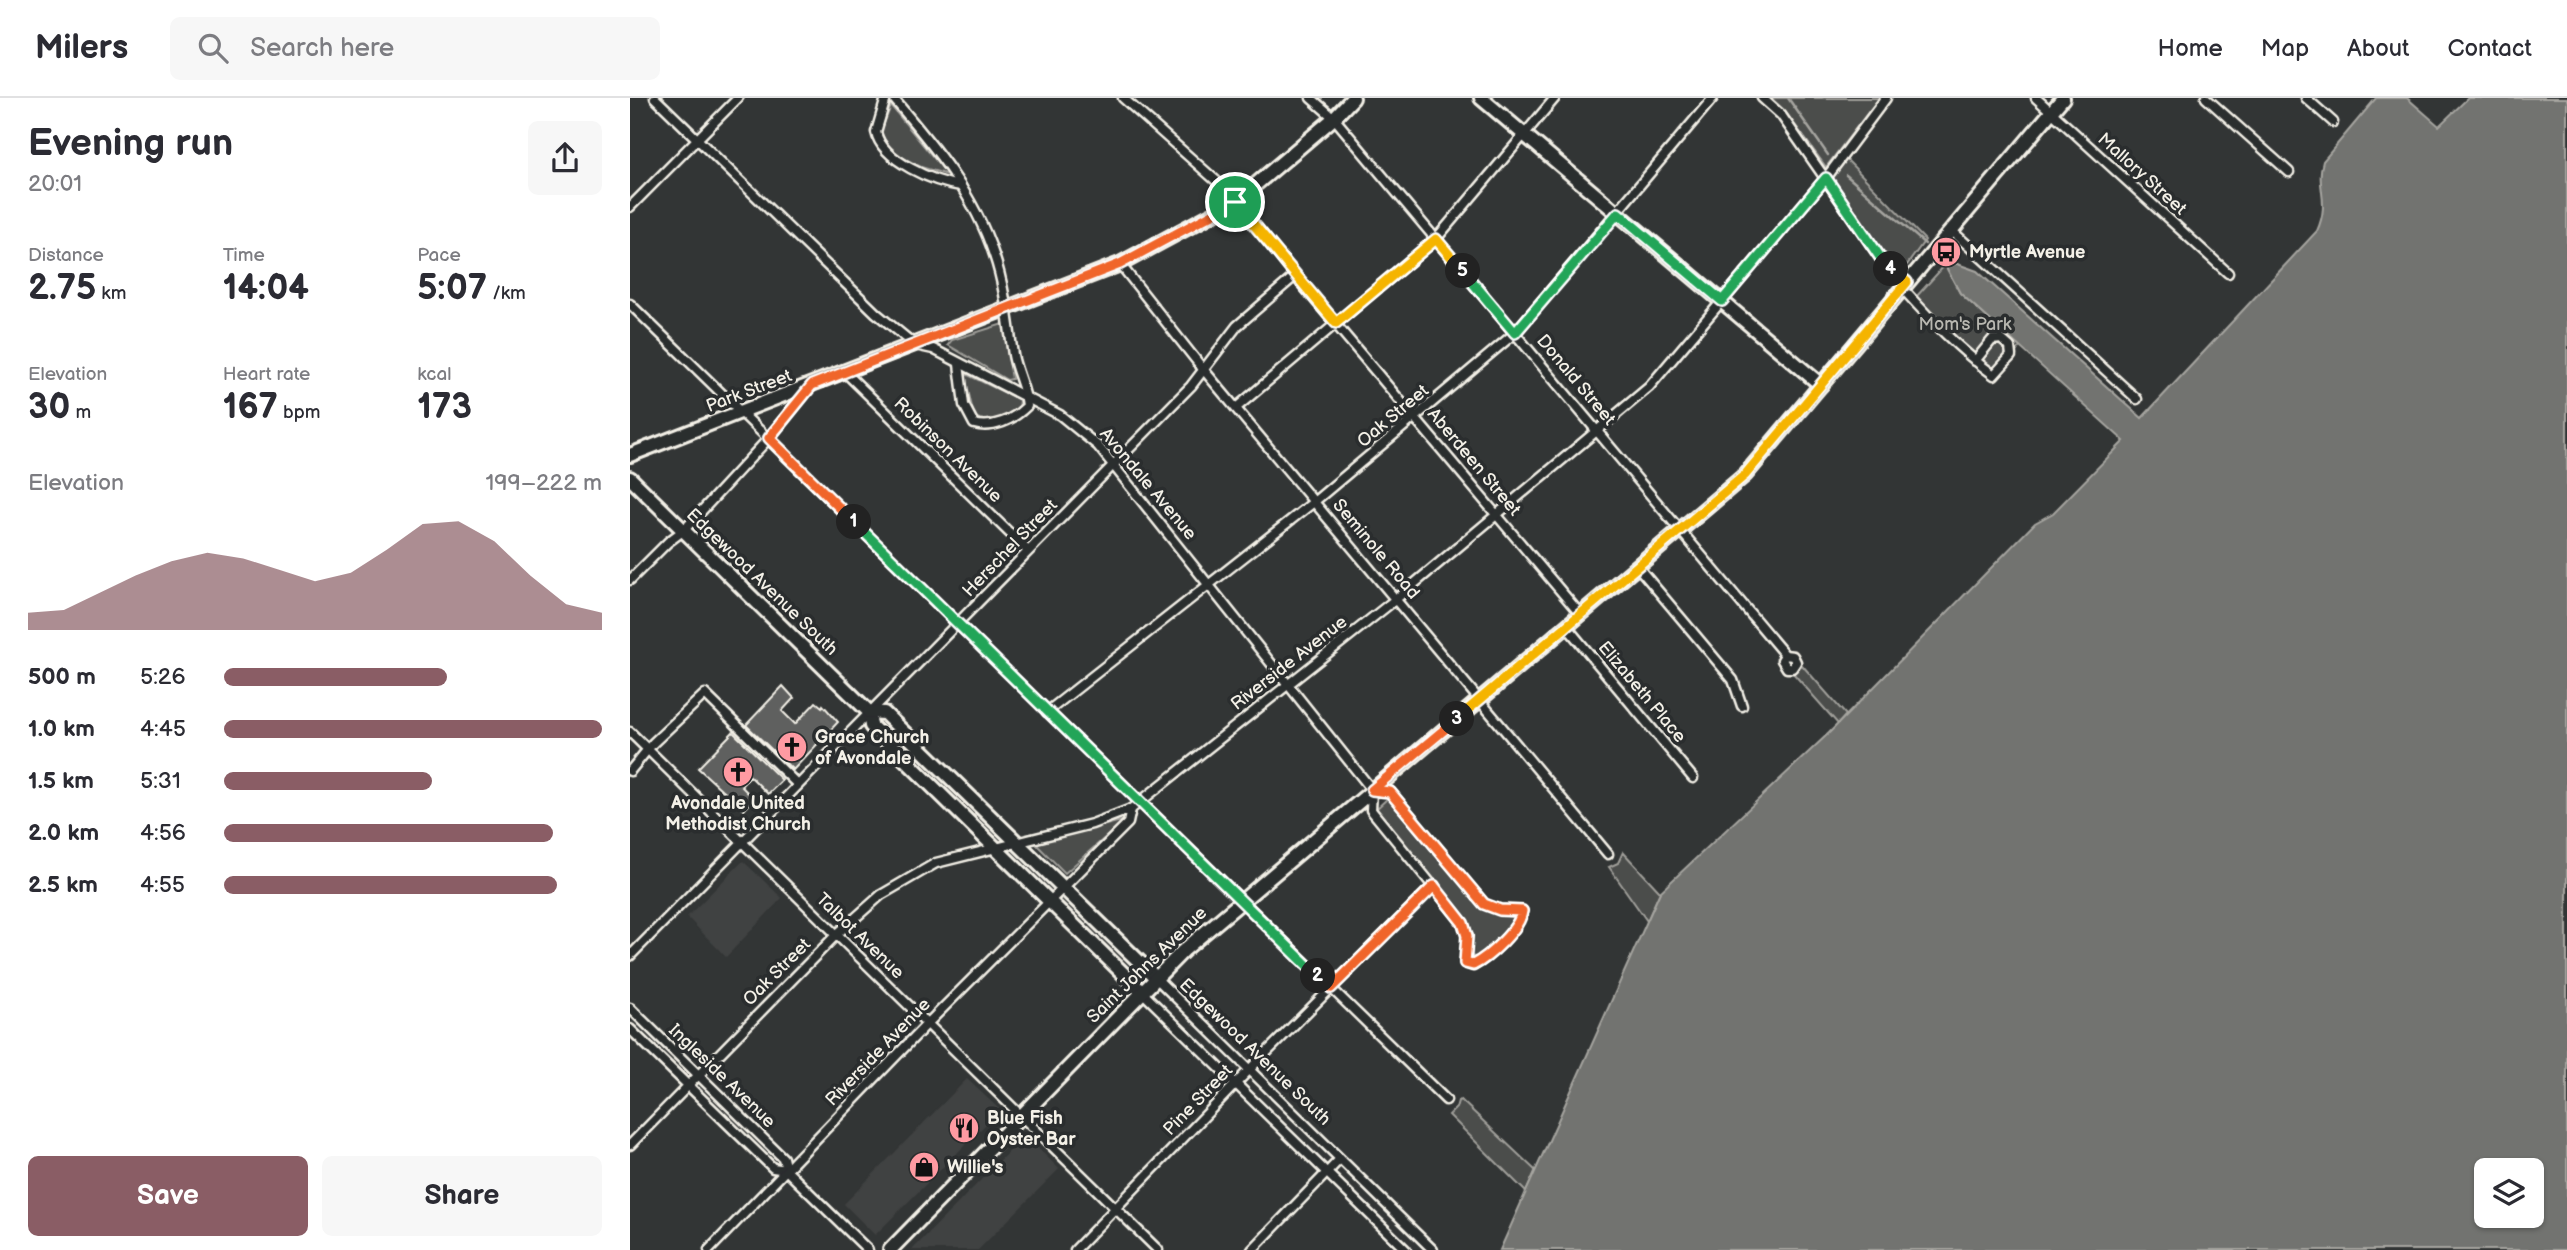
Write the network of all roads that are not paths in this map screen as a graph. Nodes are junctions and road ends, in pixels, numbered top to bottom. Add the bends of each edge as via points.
1 (655, 98) edge
2 (738, 98) edge
3 (886, 98) edge
4 (893, 98) edge
5 (1124, 98) edge
6 (1311, 98) edge
7 (1353, 98) edge
8 (1481, 98) edge
9 (1555, 98) edge
10 (1713, 98) edge
11 (1762, 98) edge
12 (1886, 98) edge
13 (2036, 98) edge
14 (2063, 98) edge
15 (2206, 98) edge
16 (2306, 98) edge
17 (2051, 111) junction
18 (1334, 118) junction
19 (2333, 122) dead end
20 (1525, 134) junction
21 (698, 139) junction
22 (2289, 172) dead end
23 (1826, 178) junction
24 (961, 187) junction
25 (1235, 202) junction
26 (630, 207) edge
27 (1618, 213) junction
28 (1951, 230) junction
29 (1436, 239) junction
30 (1120, 264) junction
31 (2228, 273) dead end
32 (1295, 276) junction
33 (1905, 285) junction
34 (1722, 301) junction
35 (630, 304) edge
36 (1006, 310) junction
37 (1336, 323) junction
38 (1515, 333) junction
39 (915, 345) junction
40 (1975, 361) junction
41 (959, 364) junction
42 (1203, 369) junction
43 (845, 372) junction
44 (812, 385) junction
45 (1821, 385) junction
46 (1026, 399) junction
47 (2137, 399) dead end
48 (1236, 408) junction
49 (740, 413) junction
50 (1416, 418) junction
51 (1598, 431) junction
52 (769, 438) junction
53 (630, 455) edge
54 (1113, 464) junction
55 (630, 478) edge
56 (1315, 501) junction
57 (1498, 515) junction
58 (684, 530) junction
59 (1681, 531) junction
60 (1028, 551) junction
61 (1638, 567) junction
62 (630, 580) edge
63 (1209, 585) junction
64 (1396, 598) junction
65 (1581, 615) junction
66 (957, 624) junction
67 (1567, 627) junction
68 (1785, 655) dead end
69 (1287, 684) junction
70 (1480, 699) junction
71 (1742, 706) dead end
72 (869, 712) junction
73 (1047, 712) junction
74 (630, 732) edge
75 (649, 750) junction
76 (630, 771) edge
77 (1693, 778) dead end
78 (798, 785) junction
79 (1372, 790) junction
80 (1139, 802) junction
81 (1131, 809) junction
82 (742, 842) junction
83 (1016, 842) junction
84 (994, 847) junction
85 (1608, 855) dead end
86 (1434, 886) junction
87 (1062, 887) junction
88 (1049, 901) junction
89 (1241, 901) junction
90 (836, 935) junction
91 (630, 956) edge
92 (1156, 978) junction
93 (1331, 988) junction
94 (1142, 992) junction
95 (630, 1009) edge
96 (927, 1024) junction
97 (630, 1028) edge
98 (1249, 1070) junction
99 (697, 1075) junction
100 (688, 1084) junction
101 (1235, 1084) junction
102 (1446, 1100) dead end
103 (1021, 1116) junction
104 (630, 1145) edge
105 (1340, 1159) junction
106 (786, 1170) junction
107 (1327, 1173) junction
108 (1115, 1208) junction
109 (709, 1250) edge
110 (868, 1250) edge
111 (890, 1250) edge
112 (1075, 1250) edge
113 (1157, 1250) edge
114 (1252, 1250) edge
115 (1406, 1250) edge
116 (1433, 1250) edge

1 - 21 street, Avondale Avenue
2 - 21 street
3 - 24 street via 876,132 884,151 946,184
4 - 24 street
5 - 25 street, Aberdeen Street
6 - 18 street, Donald Street
7 - 18 main road, Park Street
8 - 20 main road
9 - 20 street
10 - 27 street, Oak Street
11 - 23 street via 1781,115
12 - 23 street, Riverside Avenue
13 - 17 street, Mallory Street
14 - 17 main road, Saint Johns Avenue
15 - 22 street
16 - 19 street
17 - 28 main road, Saint Johns Avenue
17 - 31 street, Mallory Street
18 - 25 main road, Park Street
18 - 29 street, Donald Street
20 - 27 main road
20 - 29 street
21 - 26 street
21 - 39 street, Avondale Avenue via 876,313
23 - 33 street via 1882,260
23 - 34 street, Riverside Avenue
24 - 36 street via 994,255
25 - 30 main road, Park Street
25 - 32 street, Aberdeen Street
27 - 34 main road
27 - 38 street, Oak Street
28 - 33 main road, Saint Johns Avenue
28 - 47 street
29 - 37 street
29 - 38 street, Donald Street
30 - 36 main road, Park Street
30 - 42 street, Seminole Road
32 - 37 street, Aberdeen Street
32 - 42 street, Herschel Street via 1237,326
33 - 40 street via 1957,348
33 - 45 main road, Saint Johns Avenue
34 - 45 main road
34 - 51 street, Riverside Avenue via 1658,378
35 - 49 street
36 - 39 main road, Park Street
36 - 46 street
37 - 48 street
37 - 50 street, Aberdeen Street
38 - 50 street, Oak Street
38 - 51 street, Donald Street
39 - 41 street, Avondale Avenue
39 - 43 main road, Park Street
40 - 40 street via 1994,375 2011,356 2010,347 2001,339 1992,340
41 - 46 street, Avondale Avenue
41 - 46 street via 964,405 974,424 995,426 1021,412
42 - 48 street, Seminole Road
42 - 54 street, Herschel Street
43 - 44 main road, Park Street
43 - 60 street, Robinson Avenue
44 - 49 main road, Park Street
44 - 52 street
45 - 59 main road, Saint Johns Avenue via 1745,475
46 - 54 street, Avondale Avenue via 1071,422
48 - 56 street, Seminole Road
49 - 52 street
49 - 53 main road, Park Street
50 - 56 street, Oak Street
50 - 57 street, Aberdeen Street
51 - 57 street, Riverside Avenue
51 - 59 street, Donald Street
52 - 58 street
52 - 66 street
54 - 60 street, Herschel Street
54 - 63 street, Avondale Avenue
55 - 58 main road, Edgewood Avenue South
56 - 63 street, Oak Street
56 - 64 street, Seminole Road
57 - 64 street, Riverside Avenue
57 - 65 street, Aberdeen Street
58 - 62 street
58 - 72 main road, Edgewood Avenue South
59 - 61 main road, Saint Johns Avenue
59 - 68 street, Donald Street
60 - 66 street, Herschel Street
61 - 65 main road, Saint Johns Avenue
61 - 71 street via 1733,680
63 - 69 street, Avondale Avenue
63 - 73 street, Oak Street
64 - 69 street, Riverside Avenue
64 - 70 street, Seminole Road
65 - 67 main road, Saint Johns Avenue
66 - 72 street, Herschel Street
66 - 73 street
67 - 70 main road, Saint Johns Avenue
67 - 77 street, Elizabeth Place
69 - 79 street, Avondale Avenue
69 - 80 street, Riverside Avenue
70 - 79 main road, Saint Johns Avenue
70 - 85 street, Seminole Road
72 - 78 street, Herschel Street
72 - 83 main road, Edgewood Avenue South via 884,713
72 - 84 main road, Edgewood Avenue South via 871,726
73 - 80 street
74 - 75 street, Talbot Avenue
75 - 76 street
75 - 78 street via 705,694
75 - 82 street, Talbot Avenue
78 - 82 street, Herschel Street
79 - 86 street via 1371,810
79 - 86 street via 1390,792 1484,904 1522,911 1521,920 1485,959 1473,965 1465,963 1463,923
79 - 89 main road, Saint Johns Avenue
80 - 81 street, Riverside Avenue
80 - 89 street
81 - 83 street, Oak Street via 1092,824
81 - 87 street, Riverside Avenue via 1128,823
82 - 90 street, Talbot Avenue
82 - 91 street, Herschel Street
83 - 84 street, Oak Street
83 - 87 main road, Edgewood Avenue South
84 - 88 main road, Edgewood Avenue South
84 - 90 street, Oak Street via 936,863 901,881
86 - 93 street, Pine Street
87 - 88 street, Riverside Avenue
87 - 92 main road, Edgewood Avenue South
88 - 94 main road, Edgewood Avenue South
88 - 96 street, Riverside Avenue
89 - 92 main road, Saint Johns Avenue
89 - 93 street
90 - 96 street, Talbot Avenue
90 - 99 street, Oak Street
92 - 94 main road, Saint Johns Avenue
92 - 98 street, Edgewood Avenue South
93 - 98 street, Pine Street
93 - 102 street
94 - 101 street, Edgewood Avenue South
94 - 103 main road, Saint Johns Avenue
95 - 99 street, Ingleside Avenue
96 - 103 street, Talbot Avenue
96 - 106 street, Riverside Avenue
97 - 100 street, Ingleside Avenue
98 - 101 street, Pine Street
98 - 105 street, Edgewood Avenue South
99 - 100 street, Oak Street
99 - 106 street, Ingleside Avenue via 783,1158
100 - 104 street, Oak Street
100 - 106 street, Ingleside Avenue via 773,1168
101 - 107 street, Edgewood Avenue South
101 - 108 street, Pine Street
103 - 108 street, Talbot Avenue
103 - 111 main road, Saint Johns Avenue
105 - 107 street
105 - 116 street, Edgewood Avenue South
106 - 109 street, Riverside Avenue
106 - 110 street, Ingleside Avenue
107 - 114 street
107 - 115 street, Edgewood Avenue South
108 - 112 street, Pine Street
108 - 113 street, Talbot Avenue

